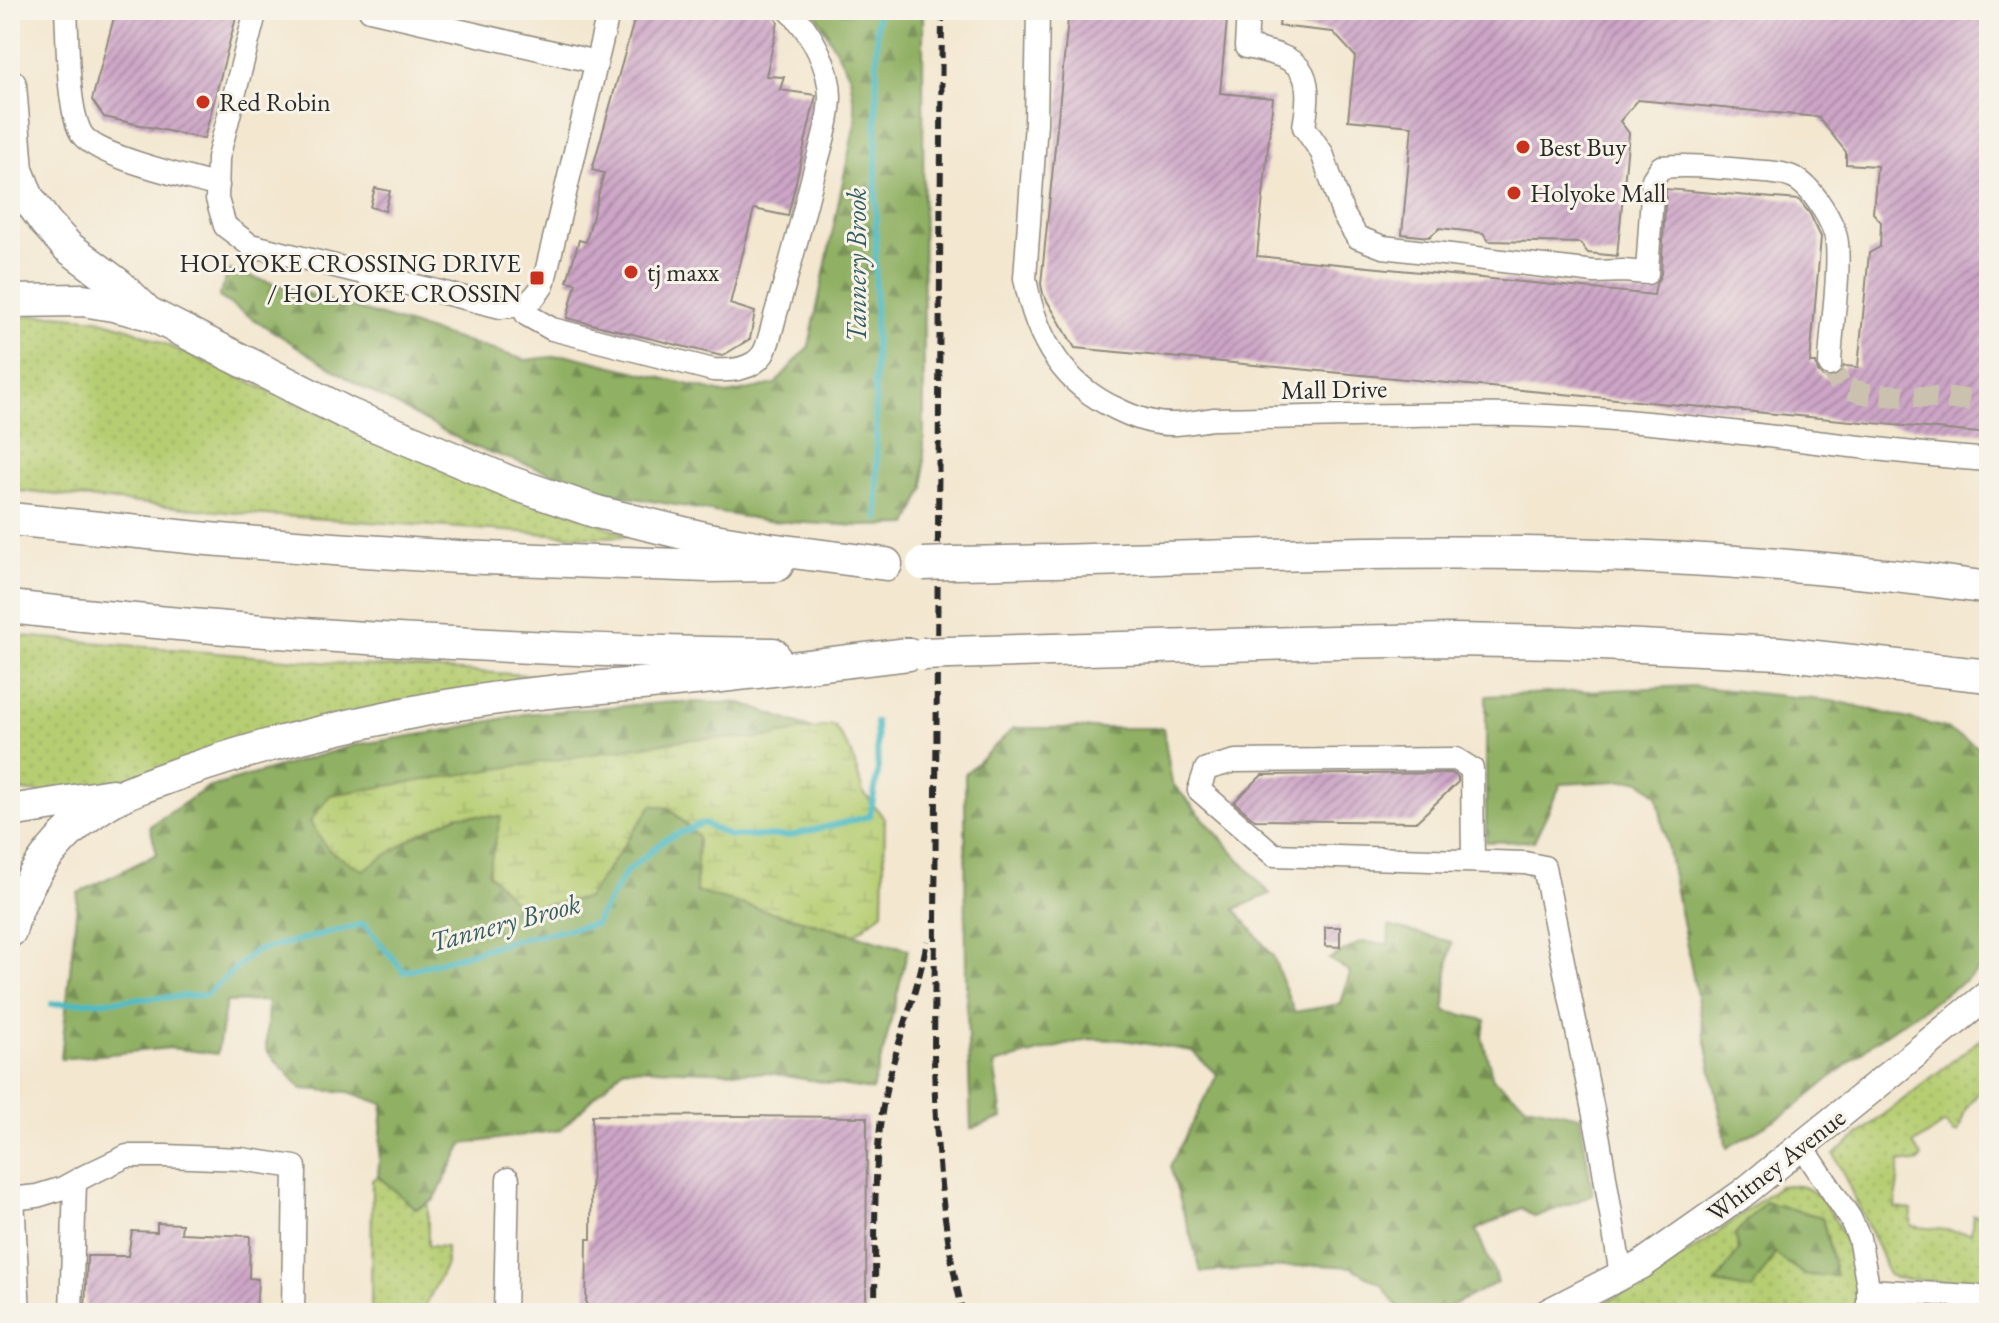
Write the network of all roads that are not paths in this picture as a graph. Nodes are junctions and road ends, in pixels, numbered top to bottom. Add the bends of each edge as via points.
1 (66, 10) edge
2 (256, 10) edge
3 (370, 10) edge
4 (609, 10) edge
5 (789, 10) edge
6 (1038, 10) edge
7 (1248, 10) edge
8 (596, 62) junction
9 (10, 85) edge
10 (218, 186) junction
11 (10, 301) edge
12 (521, 305) junction
13 (150, 314) junction
14 (1830, 365) dead end
15 (1989, 460) edge
16 (20, 521) edge
17 (886, 564) junction
18 (1989, 588) edge
19 (21, 608) edge
20 (927, 654) junction
21 (1989, 676) edge
22 (135, 790) junction
23 (10, 811) edge
24 (1473, 861) junction
25 (10, 931) edge
26 (1989, 994) edge
27 (1802, 1146) junction
28 (508, 1179) dead end
29 (75, 1182) junction
30 (10, 1198) edge
31 (12, 1261) edge
32 (1621, 1275) junction
33 (1989, 1297) edge
34 (1868, 1302) edge
35 (16, 1313) edge
36 (71, 1313) edge
37 (293, 1313) edge
38 (505, 1313) edge
39 (1548, 1313) edge

1 - 10 street via 72,104 82,135 111,155
2 - 10 street via 218,158
3 - 8 street
4 - 8 street
5 - 12 street via 821,57 830,96 796,246 763,354 736,371 713,370 552,329 527,315
6 - 15 street, Mall Drive via 1025,278 1035,318 1060,366 1106,405 1141,419 1176,424 1548,416
7 - 14 street via 1246,47 1295,62 1306,79 1304,127 1322,153 1343,214 1357,237 1383,247 1595,272 1647,273 1653,179 1661,167 1688,165 1796,178 1829,218 1837,241
8 - 12 street via 543,285 536,297
9 - 13 highway via 17,170 28,198 68,247
10 - 12 street via 225,226 250,245 501,307
11 - 13 highway via 83,300
13 - 17 highway via 348,414 538,493 708,539
16 - 17 highway via 459,557 708,566
17 - 18 highway via 1566,554 1783,566
19 - 20 highway via 457,644
20 - 21 highway via 1453,640 1779,653
20 - 22 highway via 434,708 250,751
22 - 23 highway
22 - 25 highway via 106,803 59,843 23,894
24 - 24 street via 1274,855 1199,790 1206,769 1235,761 1456,759 1472,769
24 - 32 street via 1544,867
26 - 27 main road, Whitney Avenue
27 - 32 main road, Whitney Avenue via 1742,1194
27 - 34 street via 1859,1238
28 - 38 street
29 - 30 street
29 - 36 street
29 - 37 street via 127,1156 241,1159 295,1167
30 - 31 main road
31 - 35 main road
32 - 39 main road, Whitney Avenue
33 - 34 street

